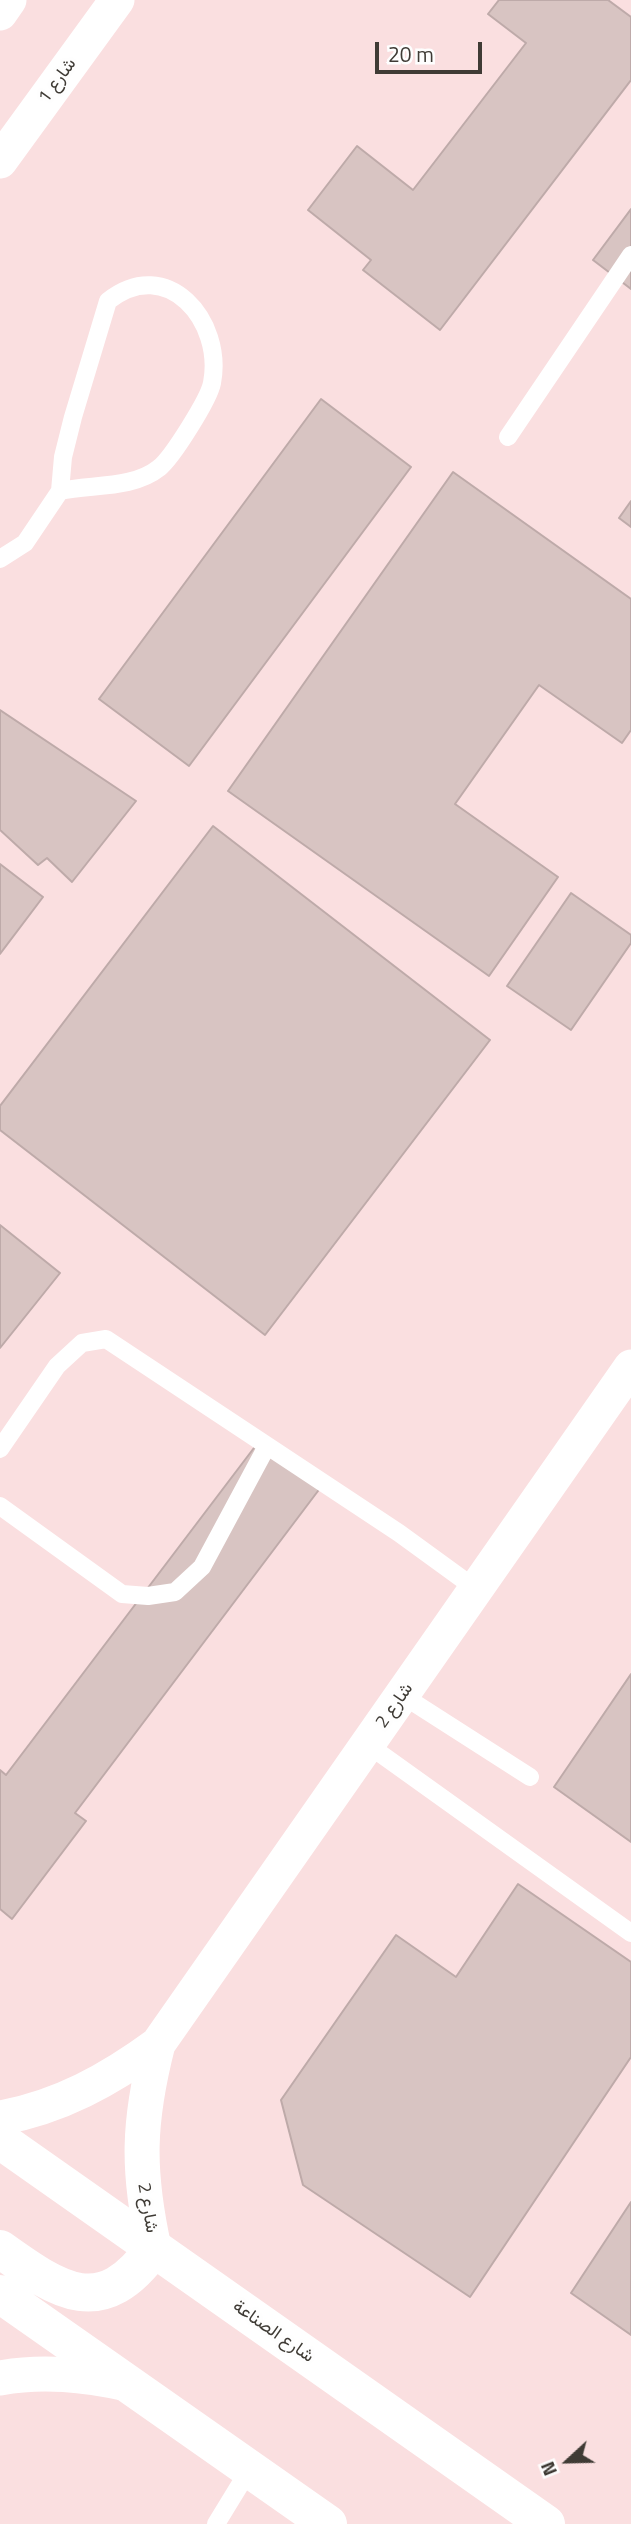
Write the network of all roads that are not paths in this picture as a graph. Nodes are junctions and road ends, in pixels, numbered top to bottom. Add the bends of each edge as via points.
1 (9, 0) edge
2 (117, 0) edge
3 (0, 13) edge
4 (0, 161) edge
5 (631, 255) edge
6 (509, 437) dead end
7 (60, 491) junction
8 (0, 559) edge
9 (631, 1367) edge
10 (267, 1446) junction
11 (0, 1449) edge
12 (0, 1506) edge
13 (476, 1589) junction
14 (402, 1695) junction
15 (368, 1744) junction
16 (530, 1777) dead end
17 (631, 1933) edge
18 (158, 2044) junction
19 (0, 2118) edge
20 (0, 2140) edge
21 (154, 2248) junction
22 (0, 2249) edge
23 (0, 2294) edge
24 (0, 2378) edge
25 (129, 2384) junction
26 (249, 2470) junction
27 (305, 2513) edge
28 (216, 2524) edge
29 (546, 2524) edge

1 - 3 street
2 - 4 street, شارع 1
5 - 6 lane
7 - 7 lane via 73,416 108,301 136,285 177,291 204,325 213,356 212,384 193,422 159,468 116,484
7 - 8 lane via 25,543
9 - 13 street, شارع 2
10 - 11 lane via 106,1339 82,1343 57,1366
10 - 12 lane via 202,1567 175,1592 122,1594
10 - 13 lane
13 - 14 street, شارع 2
14 - 15 street, شارع 2
14 - 16 lane
15 - 17 lane
15 - 18 street, شارع 2
18 - 19 street, شارع 2 via 117,2074 72,2097
18 - 21 street, شارع 2 via 145,2095 140,2146 143,2198
20 - 21 street, شارع الصناعة
21 - 22 street via 138,2271 119,2286 98,2293 73,2293 44,2280
21 - 29 street, شارع الصناعة
23 - 25 street
24 - 25 street via 34,2372
25 - 26 street
26 - 27 street
26 - 28 lane

